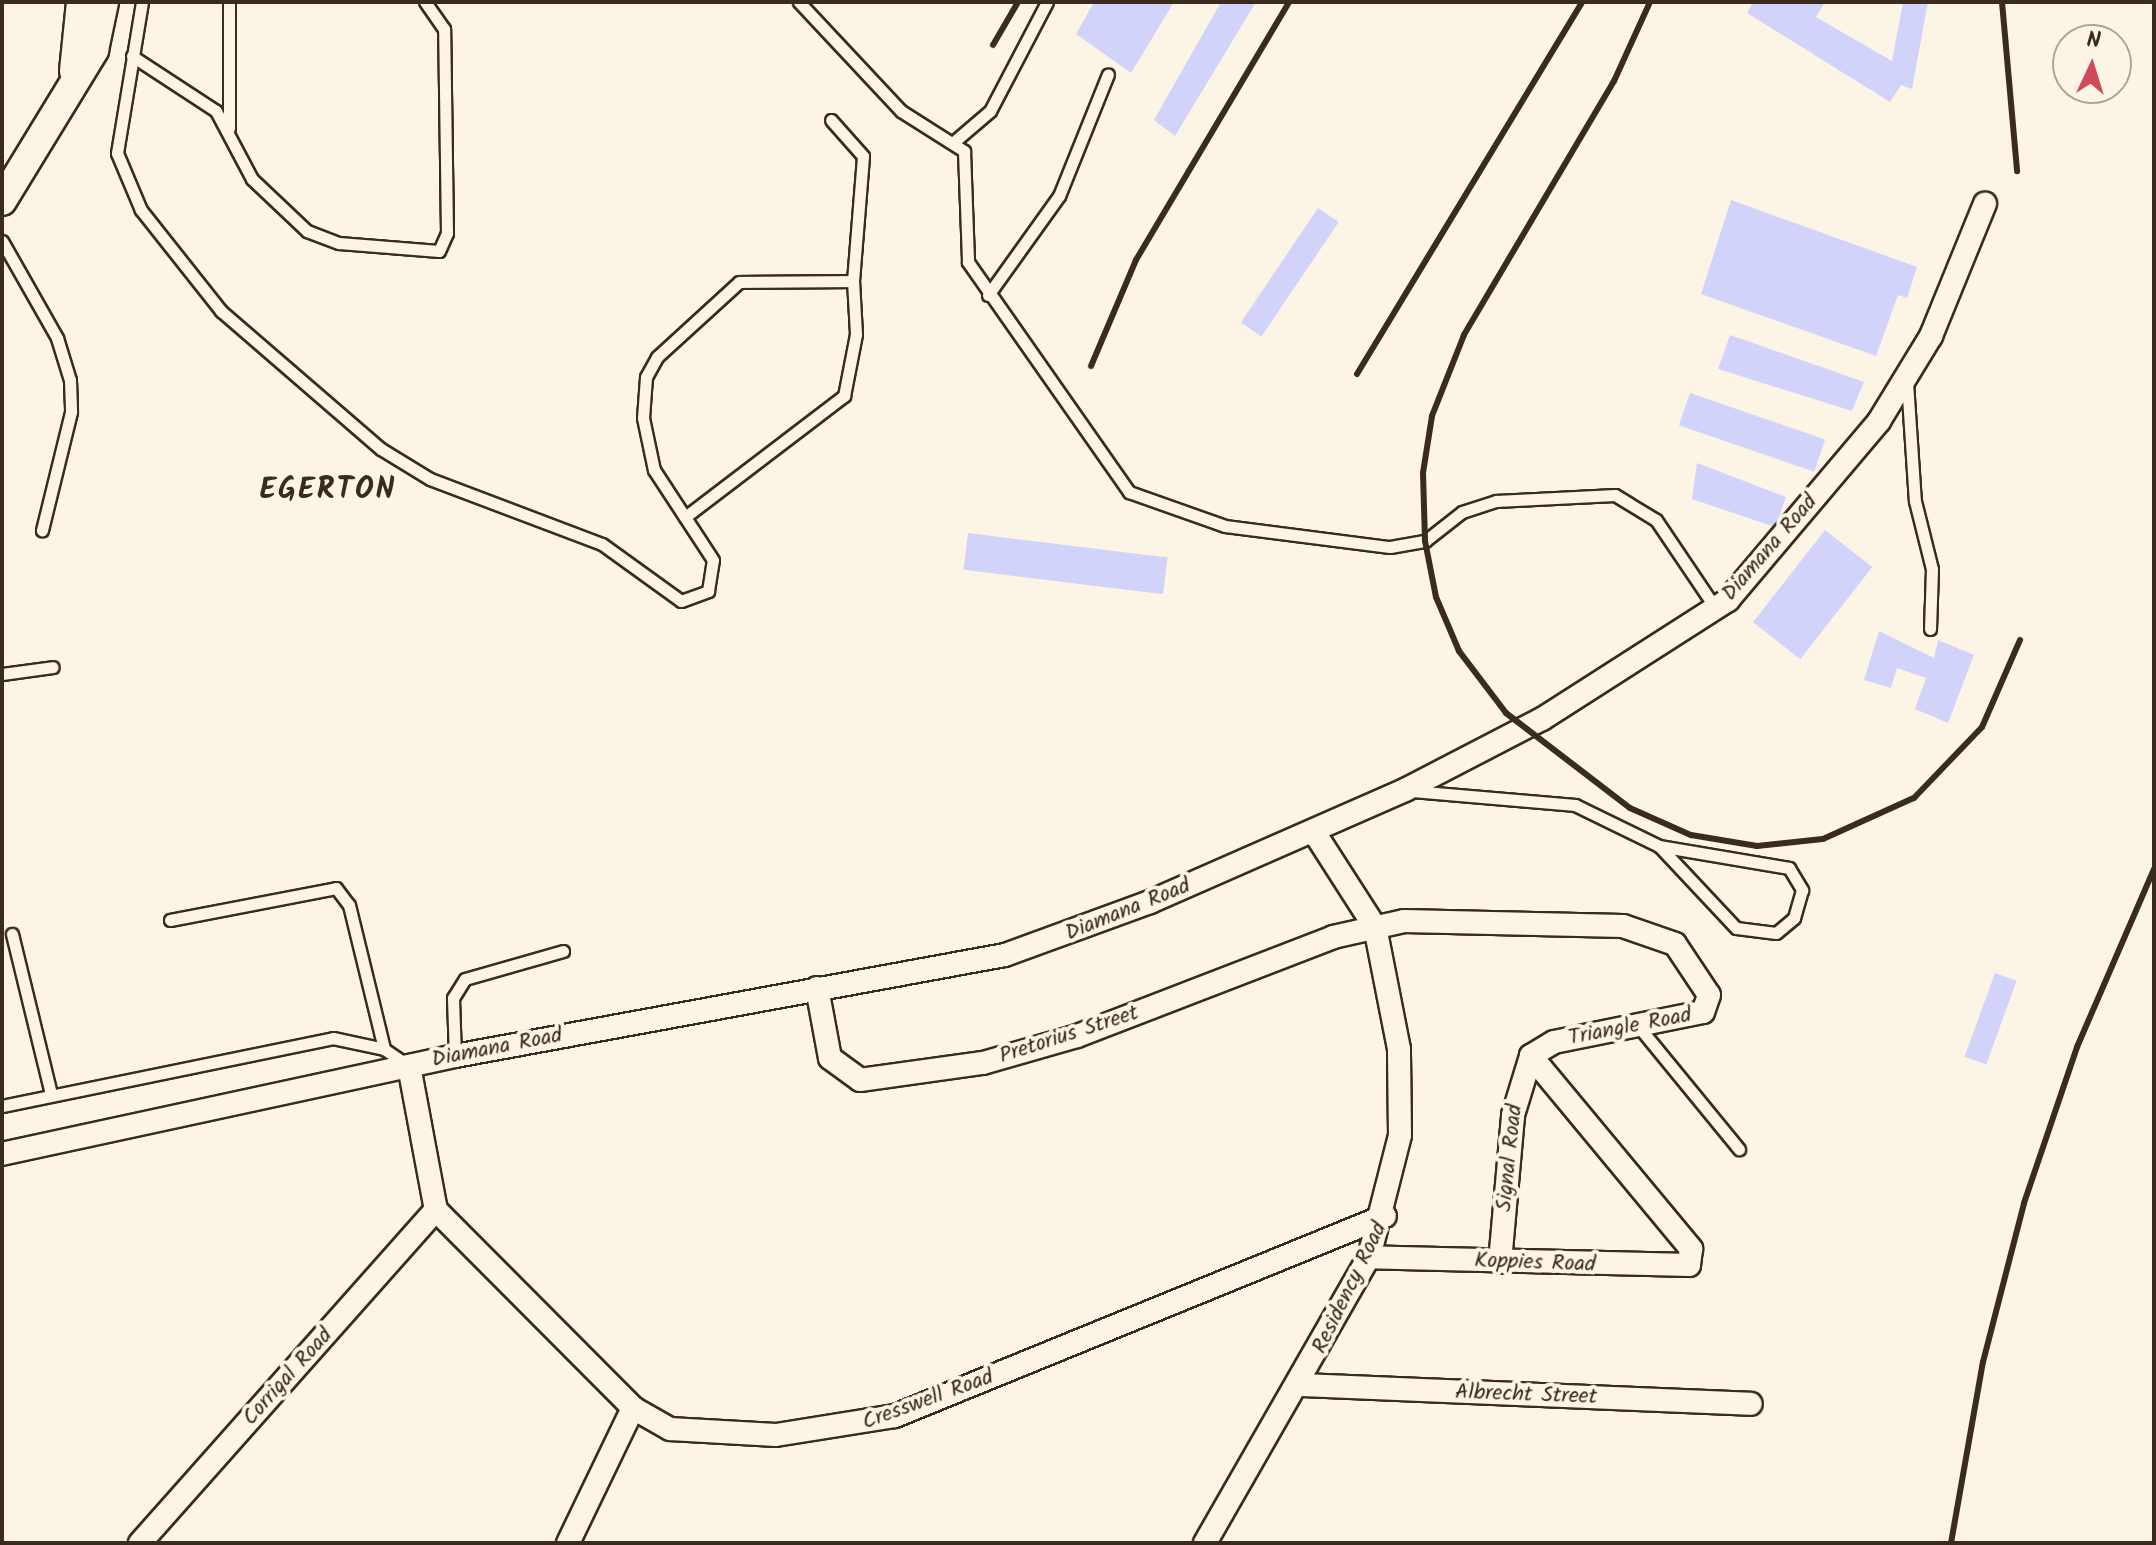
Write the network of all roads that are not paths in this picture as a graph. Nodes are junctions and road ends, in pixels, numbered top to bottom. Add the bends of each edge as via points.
1 (81, 2) edge
2 (104, 2) edge
3 (142, 2) edge
4 (229, 2) edge
5 (425, 2) edge
6 (799, 2) edge
7 (1047, 2) edge
8 (440, 7) edge
9 (132, 56) junction
10 (1108, 74) dead end
11 (66, 103) junction
12 (831, 120) dead end
13 (229, 129) junction
14 (956, 140) junction
15 (2, 201) edge
16 (1985, 204) dead end
17 (2, 241) edge
18 (853, 281) junction
19 (988, 295) junction
20 (1907, 377) junction
21 (685, 517) junction
22 (42, 530) dead end
23 (1716, 609) junction
24 (1930, 629) dead end
25 (53, 667) dead end
26 (2, 674) edge
27 (1405, 790) junction
28 (1314, 832) junction
29 (1659, 846) junction
30 (170, 920) dead end
31 (1375, 927) junction
32 (12, 934) dead end
33 (563, 951) dead end
34 (817, 988) junction
35 (1639, 1027) junction
36 (384, 1049) junction
37 (455, 1056) junction
38 (1531, 1056) junction
39 (409, 1066) junction
40 (51, 1094) junction
41 (2, 1106) edge
42 (1739, 1149) dead end
43 (2, 1154) edge
44 (436, 1210) junction
45 (1385, 1216) junction
46 (1369, 1257) junction
47 (1500, 1262) junction
48 (1301, 1385) junction
49 (1751, 1404) dead end
50 (633, 1408) junction
51 (140, 1543) edge
52 (568, 1543) edge
53 (1205, 1543) edge

1 - 11 street
2 - 11 street via 94,50
3 - 9 lane
4 - 13 lane
5 - 8 lane
6 - 14 lane via 901,111
7 - 14 lane via 990,111
8 - 13 lane via 445,249 339,243 307,231 252,179
9 - 13 lane via 200,99
9 - 21 lane via 119,118 123,174 141,210 221,311 280,368 430,479 602,544 693,602 715,580 713,560
10 - 19 lane via 1059,196
11 - 15 street
12 - 18 lane via 863,156
14 - 19 lane via 968,174 962,247
16 - 20 street, Diamana Road
17 - 22 lane via 57,338 70,380 71,412
18 - 21 lane via 856,334 844,396
18 - 21 lane via 739,282 650,365 647,451
19 - 23 lane via 1110,471 1148,504 1225,526 1390,547 1425,541 1462,512 1496,501 1615,495 1656,520
20 - 23 street, Diamana Road via 1879,421
20 - 24 lane via 1915,501 1932,569
23 - 27 street, Diamana Road via 1542,719
25 - 26 lane
27 - 28 street, Diamana Road
27 - 29 lane via 1575,805
28 - 31 street, Residency Road
28 - 34 street, Diamana Road via 1050,942
29 - 29 lane via 1789,868 1802,890 1794,918 1776,933 1736,928
30 - 36 lane via 336,888 349,905
31 - 34 street, Pretorius Street via 1284,954 1077,1036 892,1078 860,1080 836,1069
31 - 35 street, Triangle Road via 1460,918 1657,932 1703,980 1709,1004 1695,1017
31 - 45 street, Residency Road via 1389,982 1401,1095
32 - 40 lane
33 - 37 lane via 465,979 453,998
34 - 37 street, Diamana Road
35 - 38 street, Triangle Road via 1554,1042
35 - 42 lane
36 - 39 lane
36 - 40 lane via 333,1038
37 - 39 street, Diamana Road
38 - 47 street, Signal Road via 1513,1115
38 - 47 street, Koppies Road via 1694,1257 1676,1269
39 - 43 street, Diamana Road
39 - 44 street
40 - 41 lane
44 - 50 street, Cresswell Road
44 - 51 street, Corrigal Road
45 - 46 street, Residency Road
45 - 50 street, Cresswell Road via 851,1428 717,1435 670,1429
46 - 47 street, Koppies Road
46 - 48 street, Residency Road
48 - 49 street, Albrecht Street
48 - 53 street, Residency Road
50 - 52 street

